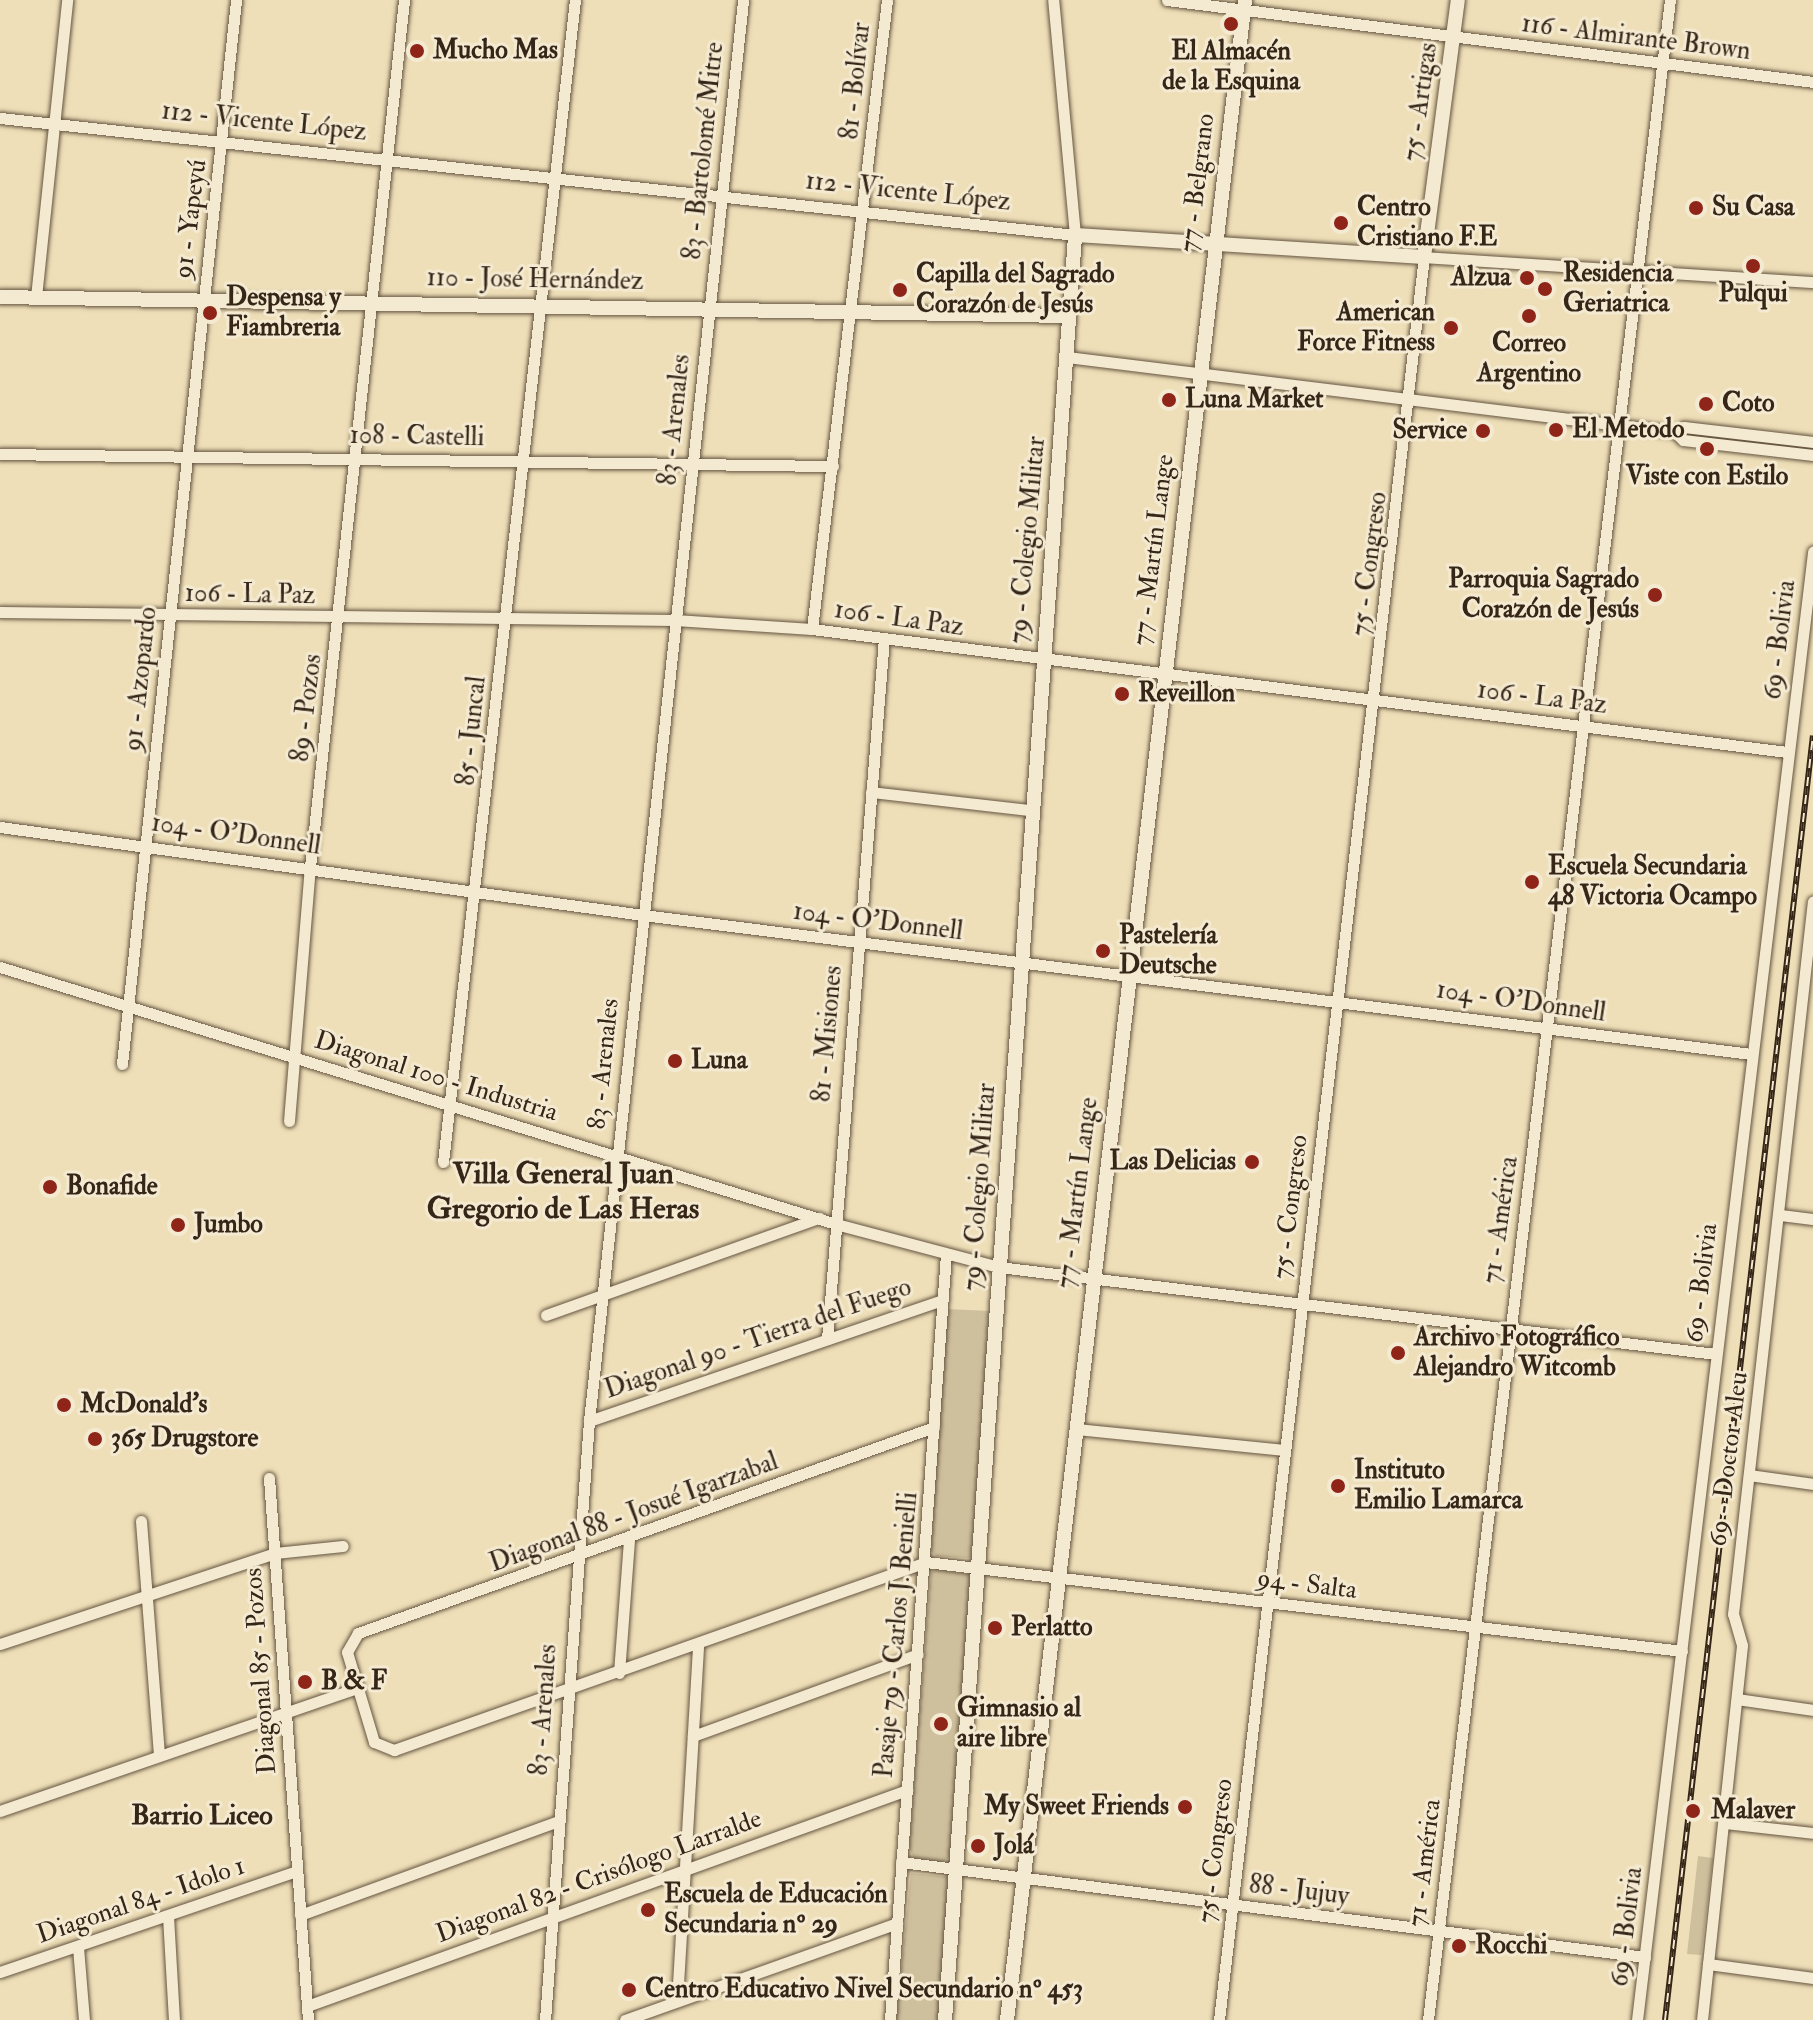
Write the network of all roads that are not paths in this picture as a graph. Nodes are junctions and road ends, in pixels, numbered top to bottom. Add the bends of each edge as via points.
1 (67, 0) edge
2 (236, 0) edge
3 (404, 0) edge
4 (575, 0) edge
5 (743, 0) edge
6 (887, 0) edge
7 (1053, 0) edge
8 (1167, 0) edge
9 (1458, 0) edge
10 (1670, 0) edge
11 (1245, 5) edge
12 (1453, 37) junction
13 (1662, 64) junction
14 (1813, 82) edge
15 (0, 118) edge
16 (54, 123) junction
17 (223, 141) junction
18 (386, 158) junction
19 (557, 178) junction
20 (722, 195) junction
21 (865, 212) junction
22 (1075, 235) junction
23 (1215, 244) junction
24 (1424, 257) junction
25 (1636, 270) junction
26 (1813, 282) edge
27 (0, 297) edge
28 (36, 297) junction
29 (204, 300) junction
30 (375, 302) junction
31 (542, 304) junction
32 (710, 307) junction
33 (853, 310) junction
34 (1069, 316) junction
35 (1067, 357) junction
36 (1199, 372) junction
37 (1411, 400) junction
38 (1619, 425) junction
39 (1675, 432) junction
40 (1813, 442) edge
41 (0, 454) edge
42 (189, 455) junction
43 (1813, 455) edge
44 (358, 458) junction
45 (524, 461) junction
46 (692, 464) junction
47 (833, 466) junction
48 (1813, 552) edge
49 (0, 612) edge
50 (169, 616) junction
51 (339, 618) junction
52 (506, 620) junction
53 (675, 620) junction
54 (812, 629) junction
55 (884, 638) junction
56 (1042, 660) junction
57 (1164, 673) junction
58 (1376, 701) junction
59 (1583, 725) junction
60 (1787, 752) junction
61 (871, 792) junction
62 (1030, 810) junction
63 (0, 827) edge
64 (146, 845) junction
65 (310, 867) junction
66 (477, 888) junction
67 (1813, 901) edge
68 (643, 915) junction
69 (858, 942) junction
70 (1810, 948) edge
71 (1020, 962) junction
72 (0, 967) edge
73 (1130, 975) junction
74 (1338, 1000) junction
75 (127, 1006) junction
76 (1549, 1028) junction
77 (1751, 1054) junction
78 (293, 1056) junction
79 (122, 1064) dead end
80 (451, 1105) junction
81 (289, 1121) dead end
82 (616, 1155) junction
83 (443, 1162) dead end
84 (1780, 1215) junction
85 (819, 1218) junction
86 (1813, 1219) edge
87 (836, 1224) junction
88 (946, 1254) junction
89 (999, 1267) junction
90 (1092, 1278) junction
91 (601, 1297) junction
92 (942, 1300) junction
93 (1302, 1304) junction
94 (546, 1315) dead end
95 (1509, 1328) junction
96 (827, 1339) junction
97 (1716, 1354) junction
98 (589, 1421) junction
99 (934, 1427) junction
100 (1077, 1429) junction
101 (1284, 1450) junction
102 (1749, 1475) junction
103 (269, 1478) dead end
104 (1813, 1484) edge
105 (141, 1521) dead end
106 (629, 1540) junction
107 (343, 1546) dead end
108 (275, 1553) junction
109 (578, 1558) junction
110 (926, 1562) junction
111 (979, 1567) junction
112 (1060, 1576) junction
113 (146, 1594) junction
114 (1267, 1602) junction
115 (1476, 1629) junction
116 (0, 1644) edge
117 (698, 1646) junction
118 (1682, 1651) junction
119 (918, 1654) junction
120 (619, 1673) junction
121 (357, 1688) junction
122 (567, 1691) junction
123 (1737, 1699) junction
124 (1813, 1710) edge
125 (285, 1712) junction
126 (693, 1736) junction
127 (159, 1754) junction
128 (907, 1790) junction
129 (0, 1811) edge
130 (558, 1821) junction
131 (1724, 1823) junction
132 (1813, 1833) edge
133 (901, 1862) junction
134 (956, 1868) junction
135 (684, 1869) junction
136 (296, 1871) junction
137 (1024, 1880) junction
138 (1232, 1905) junction
139 (300, 1915) junction
140 (168, 1916) junction
141 (553, 1916) junction
142 (897, 1923) junction
143 (1439, 1930) junction
144 (78, 1947) junction
145 (1645, 1957) junction
146 (1708, 1964) junction
147 (0, 1972) edge
148 (1813, 1978) edge
149 (677, 2001) junction
150 (307, 2006) junction
151 (84, 2020) edge
152 (174, 2020) edge
153 (308, 2020) edge
154 (545, 2020) edge
155 (625, 2020) edge
156 (890, 2020) edge
157 (945, 2020) edge
158 (1007, 2020) edge
159 (1219, 2020) edge
160 (1428, 2020) edge
161 (1637, 2020) edge
162 (1702, 2020) edge

1 - 16 street
2 - 17 street, 91 - Yapeyú
3 - 18 street, 89 - Pozos
4 - 19 street, 85 - Juncal
5 - 20 street, 83 - Bartolomé Mitre
6 - 21 street, 81 - Bolívar
7 - 22 street
8 - 11 street, 116 - Almirante Brown
9 - 12 street, 75 - Artigas
10 - 13 street, 71 - América
11 - 12 street, 116 - Almirante Brown
11 - 23 street, 77 - Belgrano
12 - 13 street, 116 - Almirante Brown
12 - 24 street, 75 - Artigas
13 - 14 street, 116 - Almirante Brown
13 - 25 street, 71 - América
15 - 16 street, 112 - Vicente López
16 - 17 street, 112 - Vicente López
16 - 28 street
17 - 18 street, 112 - Vicente López
17 - 29 street, 91 - Yapeyú
18 - 19 street, 112 - Vicente López
18 - 30 street, 89 - Pozos
19 - 20 street, 112 - Vicente López
19 - 31 street, 85 - Juncal
20 - 21 street, 112 - Vicente López
20 - 32 street, 83 - Bartolomé Mitre
21 - 22 street, 112 - Vicente López
21 - 33 street, 81 - Bolívar
22 - 23 street, 112 - Vicente López
22 - 34 street, 79 - Colegio Militar
23 - 24 street, 112 - Vicente López
23 - 36 street, 77 - Belgrano
24 - 25 street, 112 - Vicente López
24 - 37 street, 75 - Artigas
25 - 26 street, 112 - Vicente López
25 - 38 street, 71 - América
27 - 28 street, 110 - José Hernández
28 - 29 street, 110 - José Hernández
29 - 30 street, 110 - José Hernández
29 - 42 street, 91 - Azopardo
30 - 31 street, 110 - José Hernández
30 - 44 street, 89 - Pozos
31 - 32 street, 110 - José Hernández
31 - 45 street, 85 - Juncal
32 - 33 street, 110 - José Hernández
32 - 46 street, 83 - Arenales
33 - 34 street, 110 - José Hernández
33 - 47 street
34 - 35 street, 79 - Colegio Militar
35 - 36 street
35 - 56 street, 79 - Colegio Militar
36 - 37 street
36 - 57 street, 77 - Martín Lange
37 - 38 street
37 - 58 street, 75 - Congreso
38 - 39 street
38 - 59 street, 71 - América
39 - 40 street via 1684,427
39 - 43 street via 1683,440
41 - 42 street, 108 - Castelli
42 - 44 street, 108 - Castelli
42 - 50 street, 91 - Azopardo
44 - 45 street, 108 - Castelli
44 - 51 street, 89 - Pozos
45 - 46 street, 108 - Castelli
45 - 52 street, 85 - Juncal
46 - 47 street, 108 - Castelli
46 - 53 street, 83 - Arenales
47 - 54 street
48 - 60 street, 69 - Bolivia
49 - 50 street, 106 - La Paz
50 - 51 street, 106 - La Paz
50 - 64 street, 91 - Azopardo
51 - 52 street, 106 - La Paz
51 - 65 street, 89 - Pozos
52 - 53 street, 106 - La Paz
52 - 66 street, 85 - Juncal
53 - 54 street, 106 - La Paz
53 - 68 street, 83 - Arenales
54 - 55 street, 106 - La Paz
55 - 56 street, 106 - La Paz
55 - 61 street, 81 - Misiones
56 - 57 street, 106 - La Paz
56 - 62 street, 79 - Colegio Militar
57 - 58 street, 106 - La Paz
57 - 73 street, 77 - Martín Lange
58 - 59 street, 106 - La Paz
58 - 74 street, 75 - Congreso
59 - 60 street, 106 - La Paz
59 - 76 street, 71 - América
60 - 77 street, 69 - Bolivia
61 - 62 street
61 - 69 street, 81 - Misiones
62 - 71 street, 79 - Colegio Militar
63 - 64 street, 104 - O'Donnell
64 - 65 street, 104 - O'Donnell
64 - 75 street, 91 - Azopardo
65 - 66 street, 104 - O'Donnell
65 - 78 street, 89 - Pozos
66 - 68 street, 104 - O'Donnell
66 - 80 street, 85 - Juncal
67 - 70 street, 69 - Doctor Aleu
68 - 69 street, 104 - O'Donnell
68 - 82 street, 83 - Arenales
69 - 71 street, 104 - O'Donnell
69 - 87 street, 81 - Misiones
70 - 84 street, 69 - Doctor Aleu
71 - 73 street, 104 - O'Donnell
71 - 89 street, 79 - Colegio Militar
72 - 75 street, Diagonal 100 - Industria
73 - 74 street, 104 - O'Donnell
73 - 90 street, 77 - Martín Lange
74 - 76 street, 104 - O'Donnell
74 - 93 street, 75 - Congreso
75 - 78 street, Diagonal 100 - Industria
75 - 79 street, 91 - Azopardo
76 - 77 street, 104 - O'Donnell
76 - 95 street, 71 - América
77 - 97 street, 69 - Bolivia
78 - 80 street, Diagonal 100 - Industria
78 - 81 street, 89 - Pozos
80 - 82 street, Diagonal 100 - Industria
80 - 83 street, 85 - Juncal
82 - 85 street, Diagonal 100 - Industria
82 - 91 street, 83 - Arenales
84 - 86 street
84 - 102 street, 69 - Doctor Aleu
85 - 87 street, Diagonal 100 - Industria
85 - 91 street
87 - 88 street, Diagonal 100 - Industria
87 - 96 street, 81 - Misiones
88 - 89 street, Diagonal 100 - Industria
88 - 92 street, Pasaje 79 - Carlos J. Benielli
89 - 90 street, Diagonal 100 - Industria
89 - 111 street, 79 - Colegio Militar
90 - 93 street, Diagonal 100 - Industria
90 - 100 street, 77 - Martín Lange
91 - 94 street
91 - 98 street, 83 - Arenales
92 - 96 street, Diagonal 90 - Tierra del Fuego
92 - 99 street, Pasaje 79 - Carlos J. Benielli
93 - 95 street, Diagonal 100 - Industria
93 - 101 street, 75 - Congreso
95 - 97 street, Diagonal 100 - Industria
95 - 115 street, 71 - América
96 - 98 street, Diagonal 90 - Tierra del Fuego
97 - 118 street, 69 - Bolivia
98 - 109 street, 83 - Arenales
99 - 106 street, Diagonal 88 - Josué Igarzabal
99 - 110 street, Pasaje 79 - Carlos J. Benielli
100 - 101 street
100 - 112 street, 77 - Martín Lange
101 - 114 street, 75 - Congreso
102 - 104 street
102 - 123 street, 69 - Doctor Aleu via 1733,1614 1742,1636
103 - 108 street, Diagonal 85 - Pozos
105 - 113 street
106 - 109 street, Diagonal 88 - Josué Igarzabal
106 - 120 street
107 - 108 street
108 - 113 street
108 - 125 street, Diagonal 85 - Pozos
109 - 121 street, Diagonal 88 - Josué Igarzabal via 358,1633 349,1641
109 - 122 street, 83 - Arenales
110 - 111 street, 94 - Salta
110 - 117 street
110 - 119 street, Pasaje 79 - Carlos J. Benielli
111 - 112 street, 94 - Salta
111 - 134 street, 79 - Colegio Militar
112 - 114 street, 94 - Salta
112 - 137 street, 77 - Martín Lange
113 - 116 street
113 - 127 street
114 - 115 street, 94 - Salta
114 - 138 street, 75 - Congreso
115 - 118 street, 94 - Salta
115 - 143 street, 71 - América
117 - 120 street
117 - 126 street
118 - 145 street, 69 - Bolivia
119 - 126 street
119 - 128 street, Pasaje 79 - Carlos J. Benielli
120 - 122 street
121 - 122 street via 374,1742 383,1750
121 - 125 street
122 - 130 street, 83 - Arenales
123 - 124 street
123 - 131 street, 69 - Doctor Aleu
125 - 127 street
125 - 136 street, Diagonal 85 - Pozos
126 - 135 street
127 - 129 street
128 - 133 street, Pasaje 79 - Carlos J. Benielli
128 - 135 street, Diagonal 82 - Crisólogo Larralde
130 - 139 street
130 - 141 street, 83 - Arenales
131 - 132 street
131 - 146 street, 69 - Doctor Aleu
133 - 134 street, 88 - Jujuy
133 - 142 street, Pasaje 79 - Carlos J. Benielli
134 - 137 street, 88 - Jujuy
134 - 157 street, 79 - Colegio Militar
135 - 141 street, Diagonal 82 - Crisólogo Larralde
135 - 149 street
136 - 139 street, Diagonal 85 - Pozos
136 - 140 street, Diagonal 84 - Idolo 1
137 - 138 street, 88 - Jujuy
137 - 158 street, 77 - Martín Lange
138 - 143 street, 88 - Jujuy
138 - 159 street, 75 - Congreso
139 - 150 street, Diagonal 85 - Pozos
140 - 144 street, Diagonal 84 - Idolo 1
140 - 152 street
141 - 150 street, Diagonal 82 - Crisólogo Larralde
141 - 154 street, 83 - Arenales
142 - 149 street
142 - 156 street, Pasaje 79 - Carlos J. Benielli
143 - 145 street, 88 - Jujuy
143 - 160 street, 71 - América
144 - 147 street, Diagonal 84 - Idolo 1
144 - 151 street
145 - 161 street, 69 - Bolivia
146 - 148 street
146 - 162 street, 69 - Doctor Aleu
149 - 155 street
150 - 153 street, Diagonal 85 - Pozos

